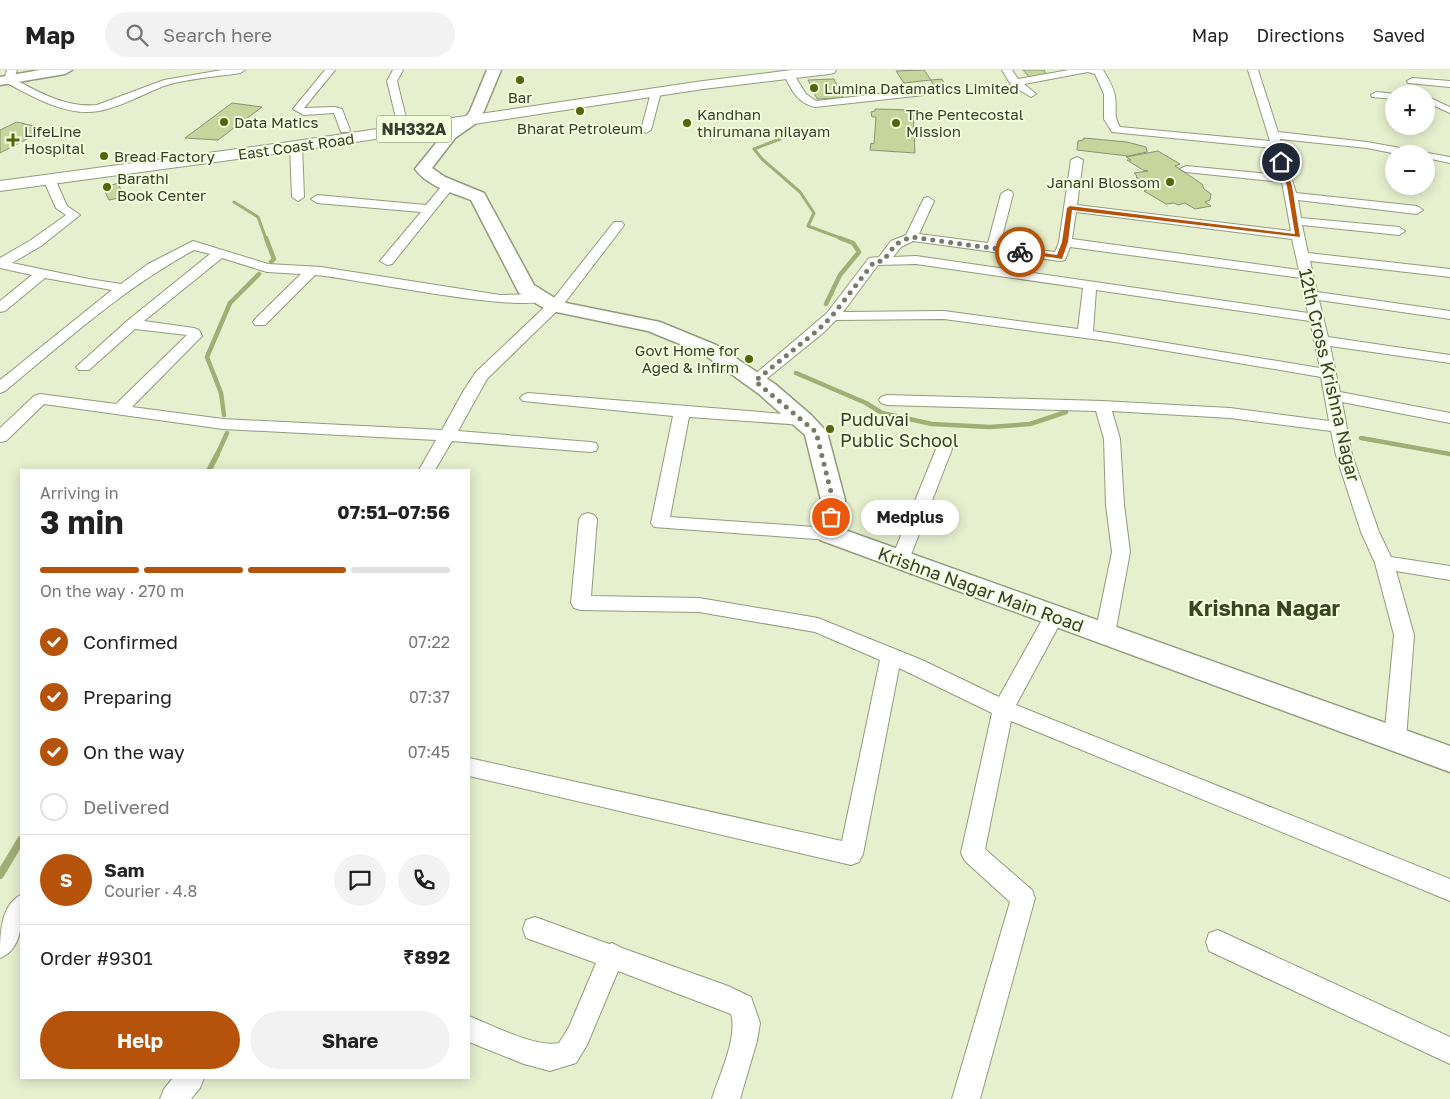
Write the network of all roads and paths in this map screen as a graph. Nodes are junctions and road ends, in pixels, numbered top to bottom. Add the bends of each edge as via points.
1 (65, 70) edge
2 (240, 70) edge
3 (330, 70) edge
4 (398, 70) edge
5 (494, 70) edge
6 (750, 70) edge
7 (828, 70) edge
8 (1007, 70) edge
9 (1085, 70) edge
10 (1092, 70) edge
11 (1253, 70) edge
12 (1409, 70) edge
13 (789, 74) junction
14 (7, 77) edge
15 (1412, 81) junction
16 (1015, 82) junction
17 (1450, 84) edge
18 (1414, 85) edge
19 (653, 92) junction
20 (924, 92) dead end
21 (1031, 94) dead end
22 (1376, 95) dead end
23 (1385, 96) edge
24 (1435, 103) edge
25 (1450, 110) edge
26 (473, 116) junction
27 (402, 122) junction
28 (345, 130) junction
29 (646, 130) dead end
30 (1274, 140) junction
31 (296, 146) junction
32 (1385, 148) edge
33 (1435, 157) edge
34 (1077, 160) dead end
35 (1450, 160) edge
36 (1186, 169) dead end
37 (0, 174) edge
38 (1287, 179) junction
39 (49, 180) junction
40 (0, 186) edge
41 (449, 186) junction
42 (1007, 194) dead end
43 (1291, 196) junction
44 (298, 197) dead end
45 (317, 199) dead end
46 (928, 201) dead end
47 (1070, 208) junction
48 (430, 209) junction
49 (1417, 210) dead end
50 (618, 225) dead end
51 (1297, 228) junction
52 (1399, 231) dead end
53 (911, 237) junction
54 (1065, 242) junction
55 (993, 248) junction
56 (220, 253) junction
57 (1302, 256) junction
58 (387, 261) dead end
59 (883, 261) junction
60 (0, 264) edge
61 (311, 271) junction
62 (1450, 272) edge
63 (42, 273) junction
64 (1307, 275) junction
65 (1090, 285) junction
66 (124, 288) junction
67 (1311, 295) junction
68 (548, 302) junction
69 (0, 308) edge
70 (1450, 315) edge
71 (832, 316) junction
72 (1316, 318) junction
73 (260, 322) dead end
74 (132, 324) junction
75 (1085, 334) junction
76 (1321, 340) junction
77 (1450, 359) edge
78 (84, 367) dead end
79 (1328, 374) junction
80 (755, 381) junction
81 (0, 388) edge
82 (1333, 396) junction
83 (528, 398) dead end
84 (887, 400) dead end
85 (1102, 406) junction
86 (119, 410) junction
87 (682, 412) junction
88 (1450, 418) edge
89 (803, 420) junction
90 (1339, 427) junction
91 (447, 435) junction
92 (0, 437) edge
93 (590, 448) dead end
94 (944, 448) dead end
95 (428, 469) edge
96 (588, 519) dead end
97 (829, 534) junction
98 (900, 560) junction
99 (1384, 563) junction
100 (1450, 573) edge
101 (1054, 616) junction
102 (1105, 634) junction
103 (891, 656) junction
104 (1003, 710) junction
105 (1395, 739) junction
106 (1450, 759) edge
107 (470, 767) edge
108 (1450, 890) edge
109 (20, 910) edge
110 (536, 929) dead end
111 (1218, 942) dead end
112 (0, 946) edge
113 (612, 955) junction
114 (470, 1029) edge
115 (1450, 1050) edge
116 (189, 1079) edge
117 (174, 1099) edge
118 (726, 1099) edge
119 (966, 1099) edge

1 - 14 street
2 - 14 street via 164,83 94,109 49,100
3 - 28 street via 298,109 304,112 338,111
4 - 27 street via 392,81
5 - 26 street
6 - 26 highway, East Coast Road / NH332A via 693,76
7 - 13 highway, East Coast Road / NH332A
8 - 16 street
9 - 16 street
10 - 30 street via 1099,72 1106,83 1111,96 1109,119 1116,130
11 - 30 street, 12th Cross Krishna Nagar
12 - 15 street
13 - 19 highway, East Coast Road / NH332A
13 - 20 street via 803,99 815,104
15 - 17 street
15 - 18 street
16 - 21 street
19 - 26 highway, East Coast Road / NH332A
19 - 29 street via 655,96
22 - 23 street
24 - 25 street
26 - 27 highway, East Coast Road / NH332A
26 - 31 highway, East Coast Road / NH332A
26 - 41 street via 450,135 423,169
27 - 28 highway, East Coast Road / NH332A
28 - 37 highway, East Coast Road / NH332A
30 - 32 street
30 - 38 street, 12th Cross Krishna Nagar
31 - 39 highway, East Coast Road / NH332A
31 - 44 street
33 - 35 street
34 - 47 street
36 - 38 street
38 - 43 street, 12th Cross Krishna Nagar
39 - 40 highway, East Coast Road / NH332A
39 - 60 street via 62,208 74,215
41 - 48 street
41 - 68 street via 478,197 526,289
42 - 55 street
43 - 49 street
43 - 51 street, 12th Cross Krishna Nagar
45 - 48 street
46 - 53 street
47 - 51 street
47 - 54 street
48 - 58 street
50 - 68 street via 588,267
51 - 52 street
51 - 57 street, 12th Cross Krishna Nagar
53 - 55 street
53 - 59 street via 896,244
54 - 55 street via 1060,257
54 - 64 street
56 - 61 street via 267,268
56 - 66 street via 193,245
56 - 74 street
57 - 62 street
57 - 64 street, 12th Cross Krishna Nagar
59 - 65 street via 916,260
59 - 71 street via 874,262
60 - 63 street
61 - 68 street via 500,299
61 - 73 street
63 - 66 street
63 - 69 street
64 - 67 street, 12th Cross Krishna Nagar
65 - 72 street
65 - 75 street
66 - 81 street
67 - 70 street
67 - 72 street, 12th Cross Krishna Nagar
68 - 80 street via 570,310 653,326 709,348
68 - 91 street via 536,325 513,342 476,384
71 - 75 street via 944,315
71 - 80 street
72 - 76 street, 12th Cross Krishna Nagar
74 - 78 street
74 - 86 street via 189,331 195,336
75 - 79 street
76 - 77 street
76 - 79 street, 12th Cross Krishna Nagar
79 - 82 street, 12th Cross Krishna Nagar
80 - 89 street
82 - 88 street
82 - 90 street, 12th Cross Krishna Nagar
83 - 87 street
84 - 85 street
85 - 90 street via 1230,413
85 - 102 street via 1112,439 1121,552
86 - 91 street via 223,424
86 - 92 street via 40,399
87 - 89 street
87 - 97 street via 660,523
89 - 97 street via 816,432 833,500
90 - 99 street, 12th Cross Krishna Nagar via 1344,455
91 - 93 street
91 - 95 street
94 - 98 street
96 - 103 street via 581,603 699,606 818,625
97 - 98 street, Krishna Nagar Main Road
98 - 101 street, Krishna Nagar Main Road
99 - 100 street
99 - 105 street, 12th Cross Krishna Nagar via 1404,635
101 - 102 street, Krishna Nagar Main Road
101 - 104 street
102 - 105 street, Krishna Nagar Main Road
103 - 104 street
103 - 107 street via 852,854
104 - 108 street
104 - 119 street via 973,853 1023,898
105 - 106 street, Krishna Nagar Main Road
109 - 112 street
110 - 113 street
111 - 115 street
113 - 114 street via 568,1054 550,1058
113 - 118 street via 742,1006 747,1023 744,1041
116 - 117 street

